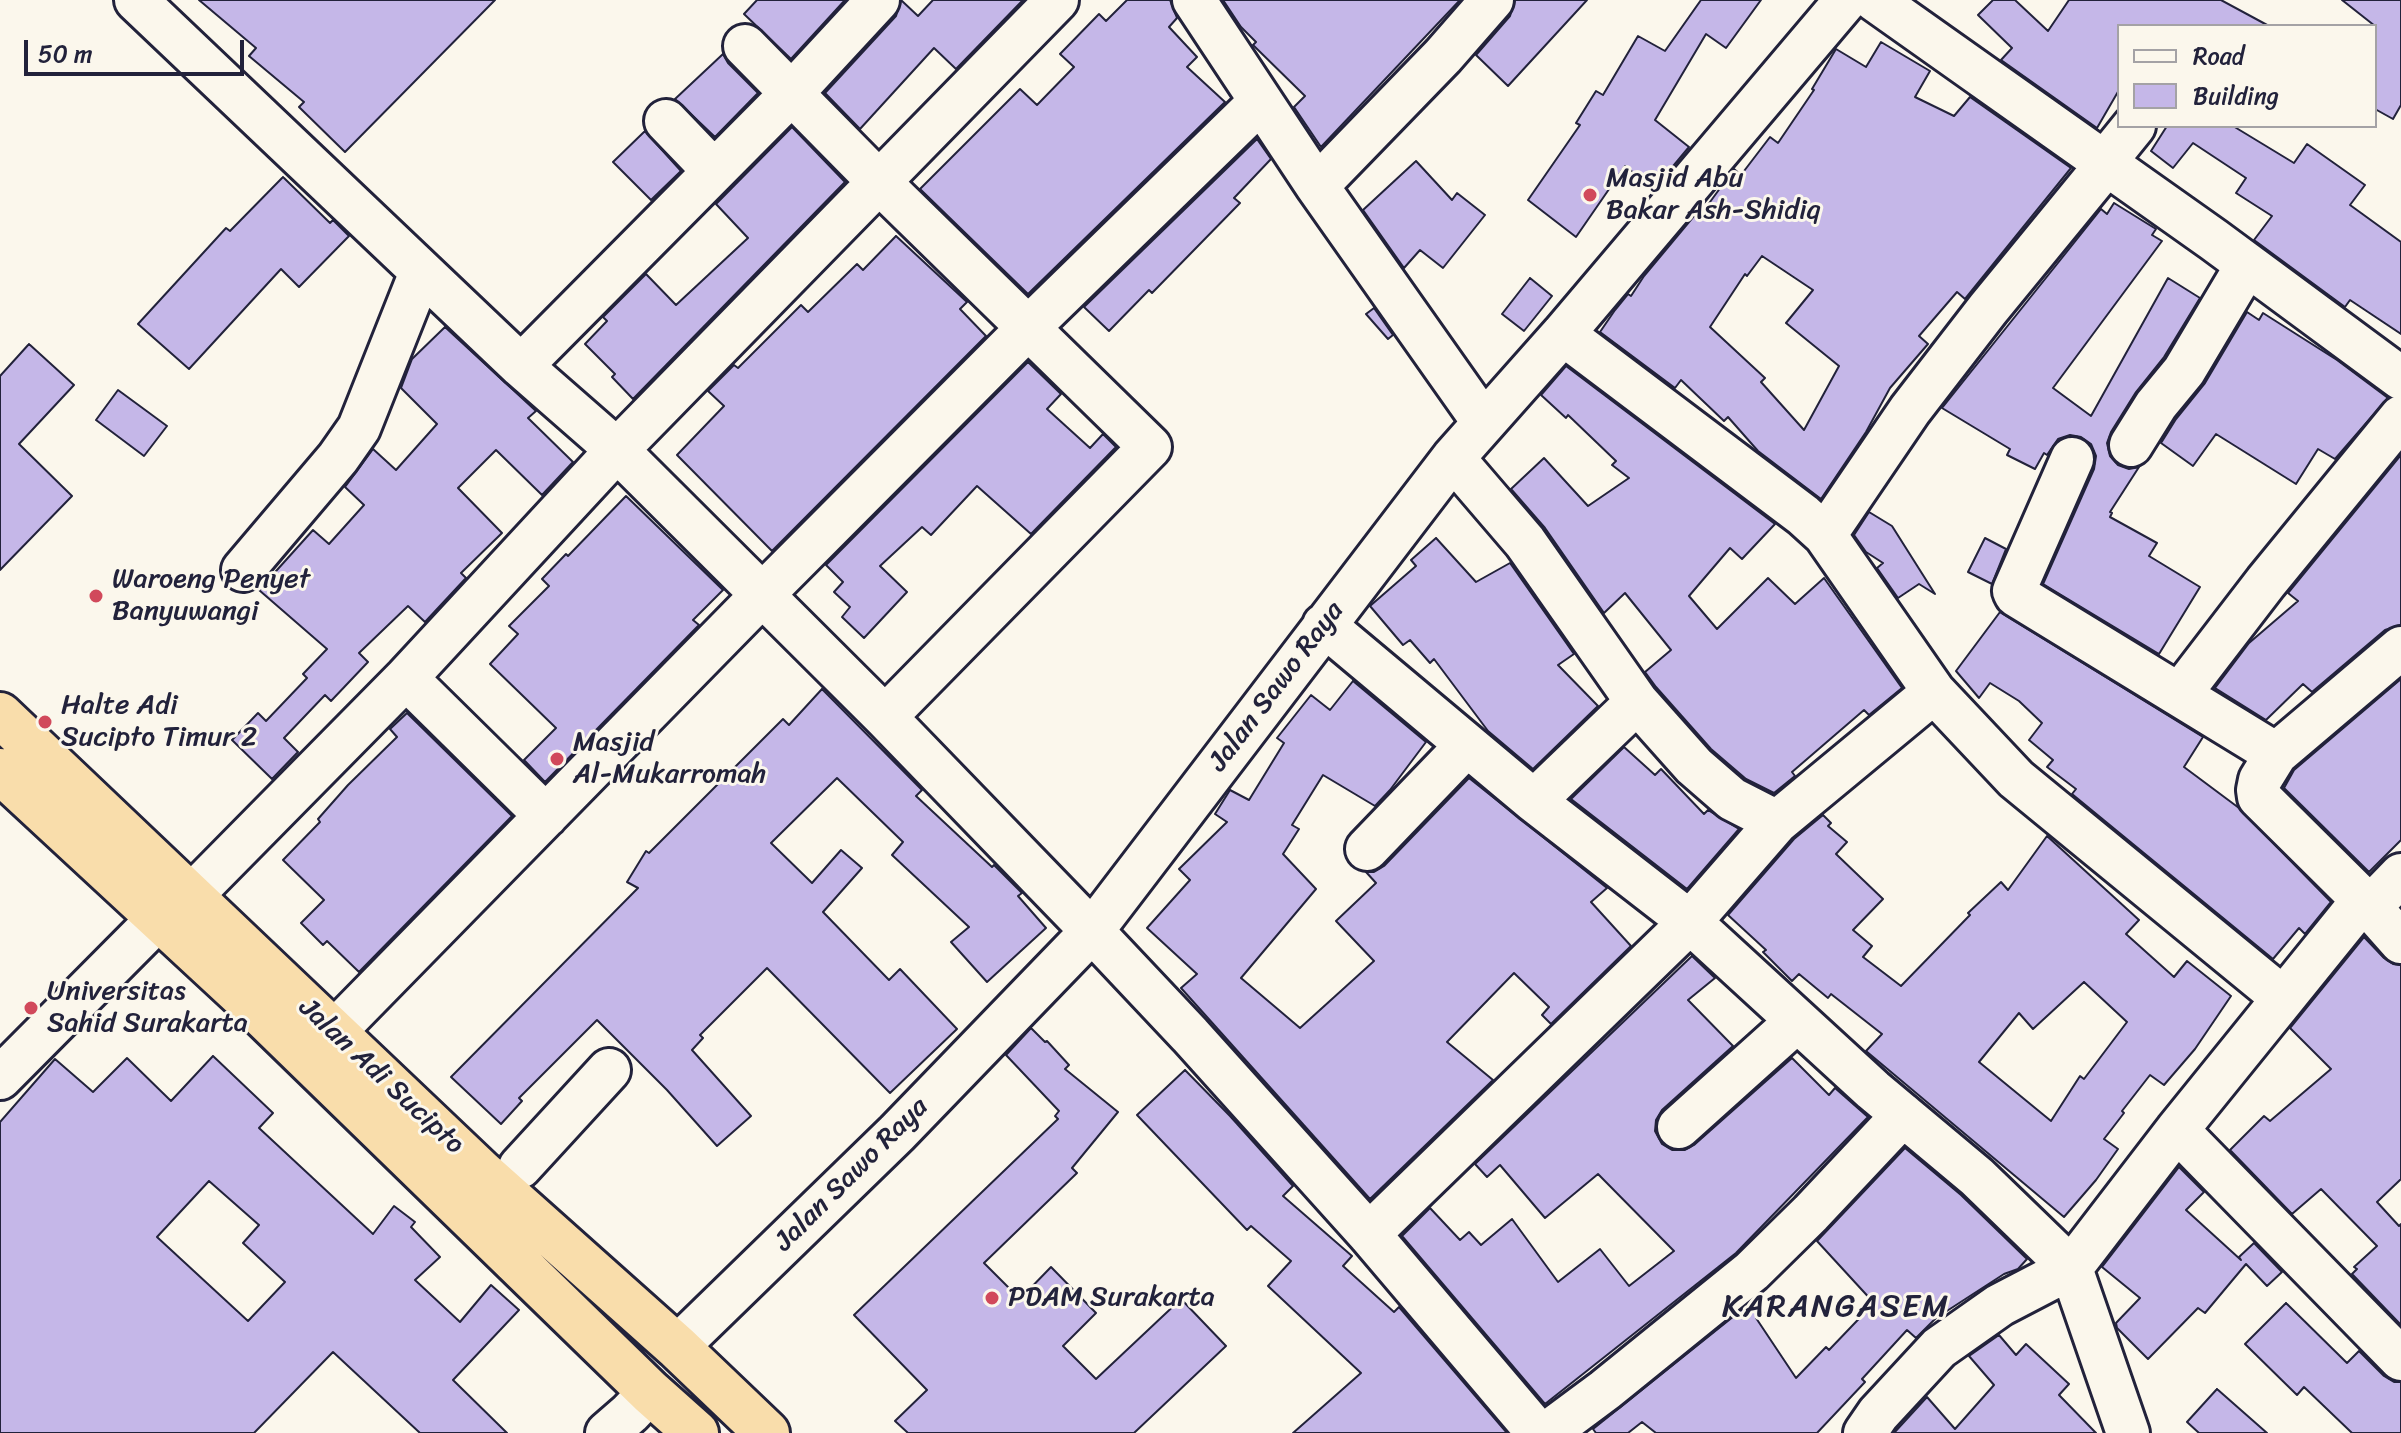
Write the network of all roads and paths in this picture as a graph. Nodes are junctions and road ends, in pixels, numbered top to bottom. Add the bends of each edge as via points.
1 (136, 0) edge
2 (878, 0) edge
3 (1057, 0) edge
4 (1194, 0) edge
5 (1492, 0) edge
6 (1846, 0) edge
7 (1875, 0) edge
8 (745, 46) dead end
9 (791, 94) junction
10 (1260, 102) junction
11 (666, 121) dead end
12 (2132, 128) edge
13 (2105, 164) junction
14 (714, 171) junction
15 (878, 181) junction
16 (1317, 186) junction
17 (2247, 265) junction
18 (421, 272) junction
19 (1029, 327) junction
20 (1563, 334) junction
21 (521, 366) junction
22 (2401, 378) edge
23 (2401, 417) edge
24 (1484, 423) junction
25 (2131, 445) dead end
26 (617, 450) junction
27 (1453, 458) junction
28 (2072, 459) dead end
29 (1825, 535) junction
30 (243, 570) dead end
31 (762, 595) junction
32 (1324, 625) junction
33 (2401, 648) edge
34 (406, 678) junction
35 (1934, 692) junction
36 (2180, 694) junction
37 (1637, 702) junction
38 (0, 715) edge
39 (885, 717) junction
40 (1467, 745) junction
41 (2276, 754) junction
42 (0, 771) edge
43 (1534, 801) junction
44 (546, 816) junction
45 (1777, 822) junction
46 (1367, 849) dead end
47 (2401, 875) edge
48 (2366, 904) junction
49 (174, 908) junction
50 (1690, 922) junction
51 (1092, 931) junction
52 (2401, 942) edge
53 (2283, 998) junction
54 (1797, 1021) junction
55 (333, 1033) junction
56 (609, 1070) dead end
57 (0, 1078) edge
58 (1903, 1115) junction
59 (1679, 1127) dead end
60 (2177, 1130) junction
61 (520, 1167) dead end
62 (1369, 1234) junction
63 (2071, 1268) junction
64 (677, 1347) junction
65 (2401, 1359) edge
66 (650, 1392) junction
67 (607, 1433) edge
68 (696, 1433) edge
69 (767, 1433) edge
70 (1538, 1433) edge
71 (1547, 1433) edge
72 (1865, 1433) edge
73 (2128, 1433) edge

1 - 18 street
2 - 9 street
3 - 15 street
4 - 10 street
5 - 16 street
6 - 20 street, Jalan Sawo Raya
7 - 13 street
8 - 9 street
9 - 14 street
9 - 15 street
10 - 16 street
10 - 19 street
11 - 14 street
12 - 13 street
13 - 17 street
13 - 29 street via 1910,410
14 - 21 street
15 - 19 street
15 - 26 street
16 - 24 street
17 - 22 street
17 - 25 street via 2184,371
18 - 21 street
18 - 30 street via 359,428
19 - 31 street
19 - 39 street via 1150,447
20 - 24 street, Jalan Sawo Raya
20 - 29 street
21 - 26 street
23 - 36 street
24 - 27 street, Jalan Sawo Raya
26 - 31 street
26 - 34 street
27 - 32 street, Jalan Sawo Raya
27 - 37 street via 1525,542
28 - 36 street via 2014,591
29 - 35 street
31 - 39 street
31 - 44 street
32 - 40 street
32 - 51 street, Jalan Sawo Raya
33 - 41 street
34 - 44 street
34 - 49 street
35 - 45 street
35 - 53 street via 2016,779
36 - 41 street
37 - 43 street
37 - 45 street via 1715,785
38 - 49 highway, Jalan Adi Sucipto
39 - 51 street
40 - 43 street
40 - 46 street
41 - 48 street via 2260,780 2259,797
42 - 49 highway, Jalan Adi Sucipto
43 - 50 street
44 - 55 street
45 - 50 street
47 - 48 street
48 - 52 street
48 - 53 street
49 - 55 highway, Jalan Adi Sucipto
49 - 57 street
49 - 66 highway, Jalan Adi Sucipto via 243,996
50 - 54 street
50 - 62 street
51 - 62 street
51 - 64 street, Jalan Sawo Raya via 897,1133
53 - 60 street
54 - 58 street
54 - 59 street
55 - 64 highway, Jalan Adi Sucipto
56 - 61 street
58 - 63 street
58 - 71 street via 1752,1271
60 - 63 street
60 - 65 street
62 - 70 street
63 - 72 street via 2000,1305 1939,1348
63 - 73 street
64 - 69 highway, Jalan Adi Sucipto
66 - 67 street
66 - 68 highway, Jalan Adi Sucipto

